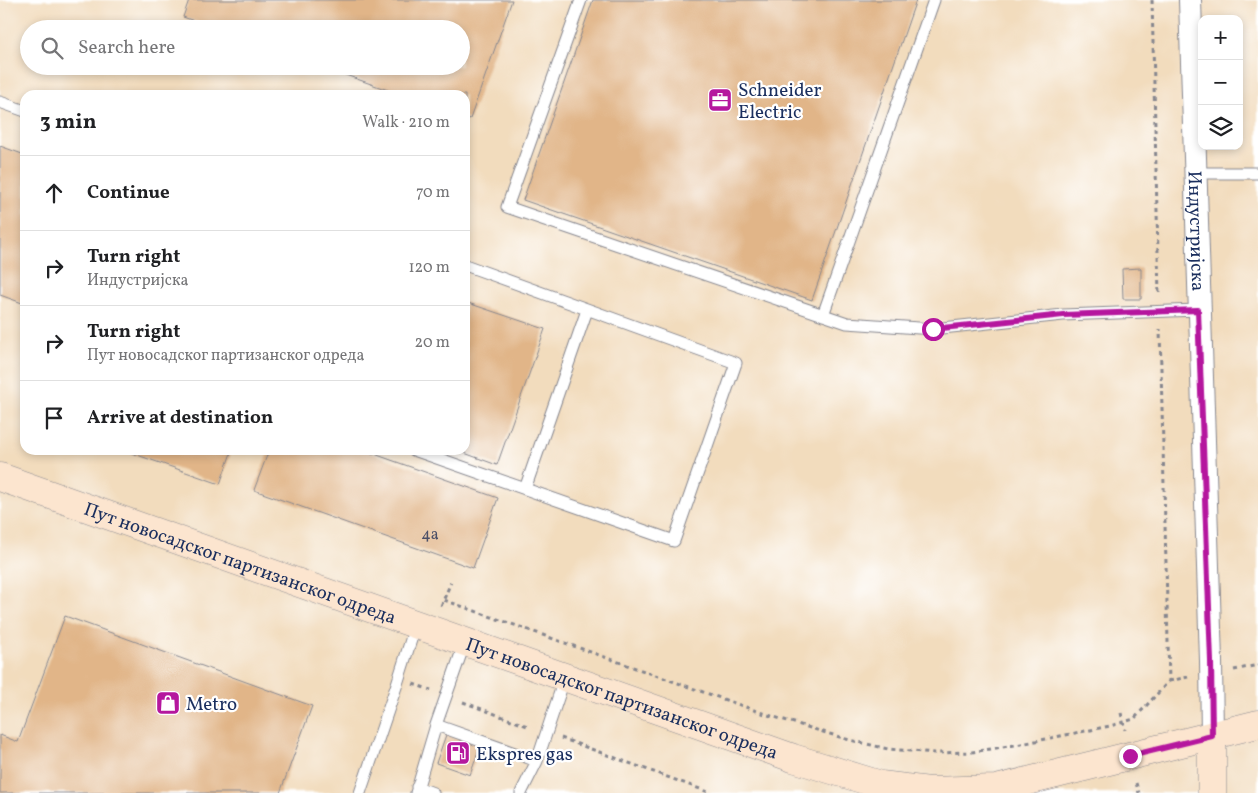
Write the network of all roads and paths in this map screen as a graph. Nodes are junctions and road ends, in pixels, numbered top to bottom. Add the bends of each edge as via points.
1 (581, 0) edge
2 (934, 0) edge
3 (1152, 0) edge
4 (1190, 0) edge
5 (0, 102) edge
6 (20, 109) edge
7 (1196, 173) junction
8 (1258, 173) edge
9 (470, 267) edge
10 (587, 310) junction
11 (1198, 310) junction
12 (1160, 311) junction
13 (823, 315) junction
14 (428, 455) edge
15 (0, 477) edge
16 (525, 489) junction
17 (444, 600) dead end
18 (416, 624) junction
19 (464, 642) junction
20 (565, 677) junction
21 (1121, 713) dead end
22 (1123, 722) junction
23 (1258, 724) edge
24 (436, 725) junction
25 (1212, 736) junction
26 (1126, 738) dead end
27 (537, 761) junction
28 (1136, 783) dead end
29 (417, 790) edge
30 (360, 793) edge
31 (433, 793) edge
32 (521, 793) edge
33 (1139, 793) edge
34 (1212, 793) edge

1 - 13 lane via 506,207
2 - 13 lane
3 - 12 path
4 - 7 street, Индустријска
5 - 6 lane
7 - 8 lane
7 - 11 street, Индустријска
9 - 10 lane
10 - 16 lane
10 - 16 lane via 736,363 674,541
11 - 12 lane
11 - 25 street, Индустријска
12 - 13 lane via 1063,315 933,329 847,323
12 - 22 path via 1169,680 1134,719
14 - 16 lane
15 - 18 street, Пут новосадског партизанског одреда
17 - 22 path via 768,715 888,749 972,752
18 - 19 street, Пут новосадског партизанског одреда
18 - 30 lane
19 - 20 street, Пут новосадског партизанског одреда
19 - 24 lane
20 - 25 street, Пут новосадског партизанског одреда via 793,758 881,785 929,791 996,789
20 - 27 lane
21 - 22 path
22 - 26 path
23 - 25 street, Пут новосадског партизанског одреда
24 - 27 lane
24 - 29 lane
25 - 34 street, Индустријска
27 - 32 lane
28 - 33 path
29 - 31 lane

